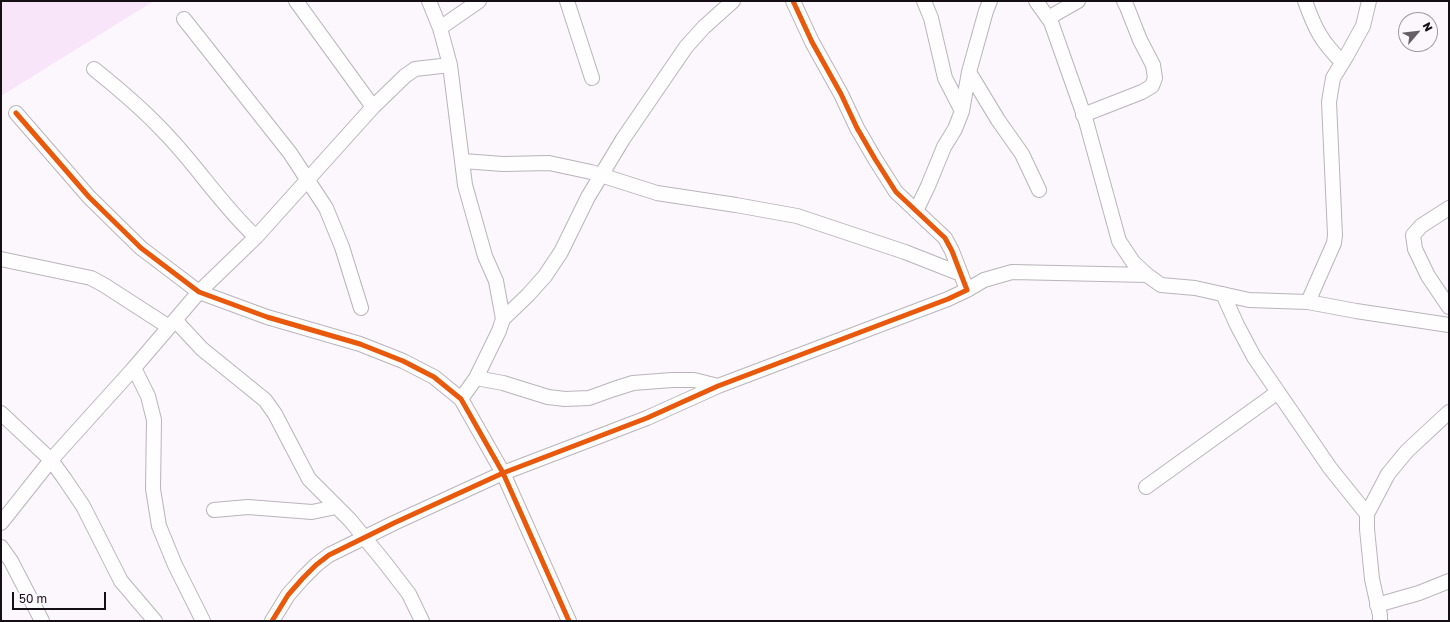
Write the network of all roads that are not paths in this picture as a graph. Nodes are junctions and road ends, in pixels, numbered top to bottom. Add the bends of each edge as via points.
1 (296, 1) edge
2 (429, 1) edge
3 (478, 1) edge
4 (567, 1) edge
5 (732, 1) edge
6 (793, 1) edge
7 (924, 1) edge
8 (990, 1) edge
9 (1036, 1) edge
10 (1078, 1) edge
11 (1124, 1) edge
12 (1305, 1) edge
13 (1369, 1) edge
14 (1048, 18) junction
15 (184, 19) dead end
16 (440, 28) junction
17 (1342, 62) junction
18 (450, 65) junction
19 (94, 69) dead end
20 (969, 72) junction
21 (592, 78) dead end
22 (373, 107) junction
23 (962, 111) junction
24 (16, 113) dead end
25 (1083, 115) junction
26 (463, 161) junction
27 (600, 175) junction
28 (308, 180) junction
29 (1039, 190) dead end
30 (1449, 208) edge
31 (916, 211) junction
32 (256, 237) junction
33 (1, 259) edge
34 (961, 274) junction
35 (1147, 275) junction
36 (967, 290) junction
37 (198, 292) junction
38 (1223, 294) junction
39 (1308, 302) junction
40 (1449, 307) edge
41 (361, 308) dead end
42 (503, 319) junction
43 (172, 324) junction
44 (1449, 325) edge
45 (134, 368) junction
46 (476, 378) junction
47 (718, 386) junction
48 (1278, 392) junction
49 (461, 399) junction
50 (1449, 412) edge
51 (1, 413) edge
52 (51, 460) junction
53 (503, 474) junction
54 (1146, 487) dead end
55 (336, 508) junction
56 (214, 510) dead end
57 (1367, 514) junction
58 (1, 523) edge
59 (364, 537) junction
60 (1, 547) edge
61 (1449, 581) edge
62 (1376, 615) edge
63 (42, 621) edge
64 (156, 621) edge
65 (203, 621) edge
66 (272, 621) edge
67 (422, 621) edge
68 (569, 621) edge

1 - 22 street
2 - 16 street
3 - 16 street
4 - 21 street
5 - 27 street via 704,26 686,47
6 - 31 street via 812,42 875,159 896,192
7 - 23 street via 931,18 945,78
8 - 20 street
9 - 14 street
10 - 14 street
11 - 25 street via 1153,65 1155,78 1152,86 1142,92
12 - 17 street via 1320,38
13 - 17 street via 1363,26
14 - 25 street
15 - 28 street via 290,153
16 - 18 street
17 - 39 street via 1332,78 1329,102 1336,235
18 - 22 street via 414,68
18 - 26 street
19 - 32 street via 166,134 237,220
20 - 23 street
20 - 29 street via 1022,154
22 - 28 street
23 - 31 street
24 - 37 street via 90,197 141,248
25 - 35 street via 1119,241 1133,262
26 - 27 street via 503,164 549,163
26 - 42 street via 465,185 485,256 496,281
27 - 34 street via 657,193 797,216 905,252
27 - 42 street via 561,252 545,276
28 - 32 street
28 - 41 street via 326,208 342,247
30 - 40 street via 1421,226 1414,235 1415,249 1428,276
31 - 34 street via 945,238
32 - 37 street
33 - 43 street via 91,278
34 - 36 street
35 - 36 street via 1012,272 984,280
35 - 38 street via 1161,285
36 - 47 street
37 - 43 street
37 - 49 street via 267,317 360,344 403,361 434,377
38 - 39 street via 1249,300
38 - 48 street via 1254,357
39 - 44 street
42 - 46 street
43 - 45 street
43 - 55 street via 265,400 282,426 309,479
45 - 52 street
45 - 65 street via 148,396 154,420 152,489 158,526
46 - 47 street via 565,399 589,398 633,383 694,380
46 - 49 street
47 - 53 street via 647,418
48 - 54 street
48 - 57 street via 1330,468
49 - 53 street
50 - 57 street via 1407,451 1388,474
51 - 52 street
52 - 58 street
52 - 64 street via 83,506 121,581
53 - 59 street
53 - 68 street
55 - 56 street via 312,512 248,507
55 - 59 street
57 - 62 street
59 - 66 street via 329,555 316,565 288,595
59 - 67 street via 409,594
60 - 63 street
61 - 62 street

